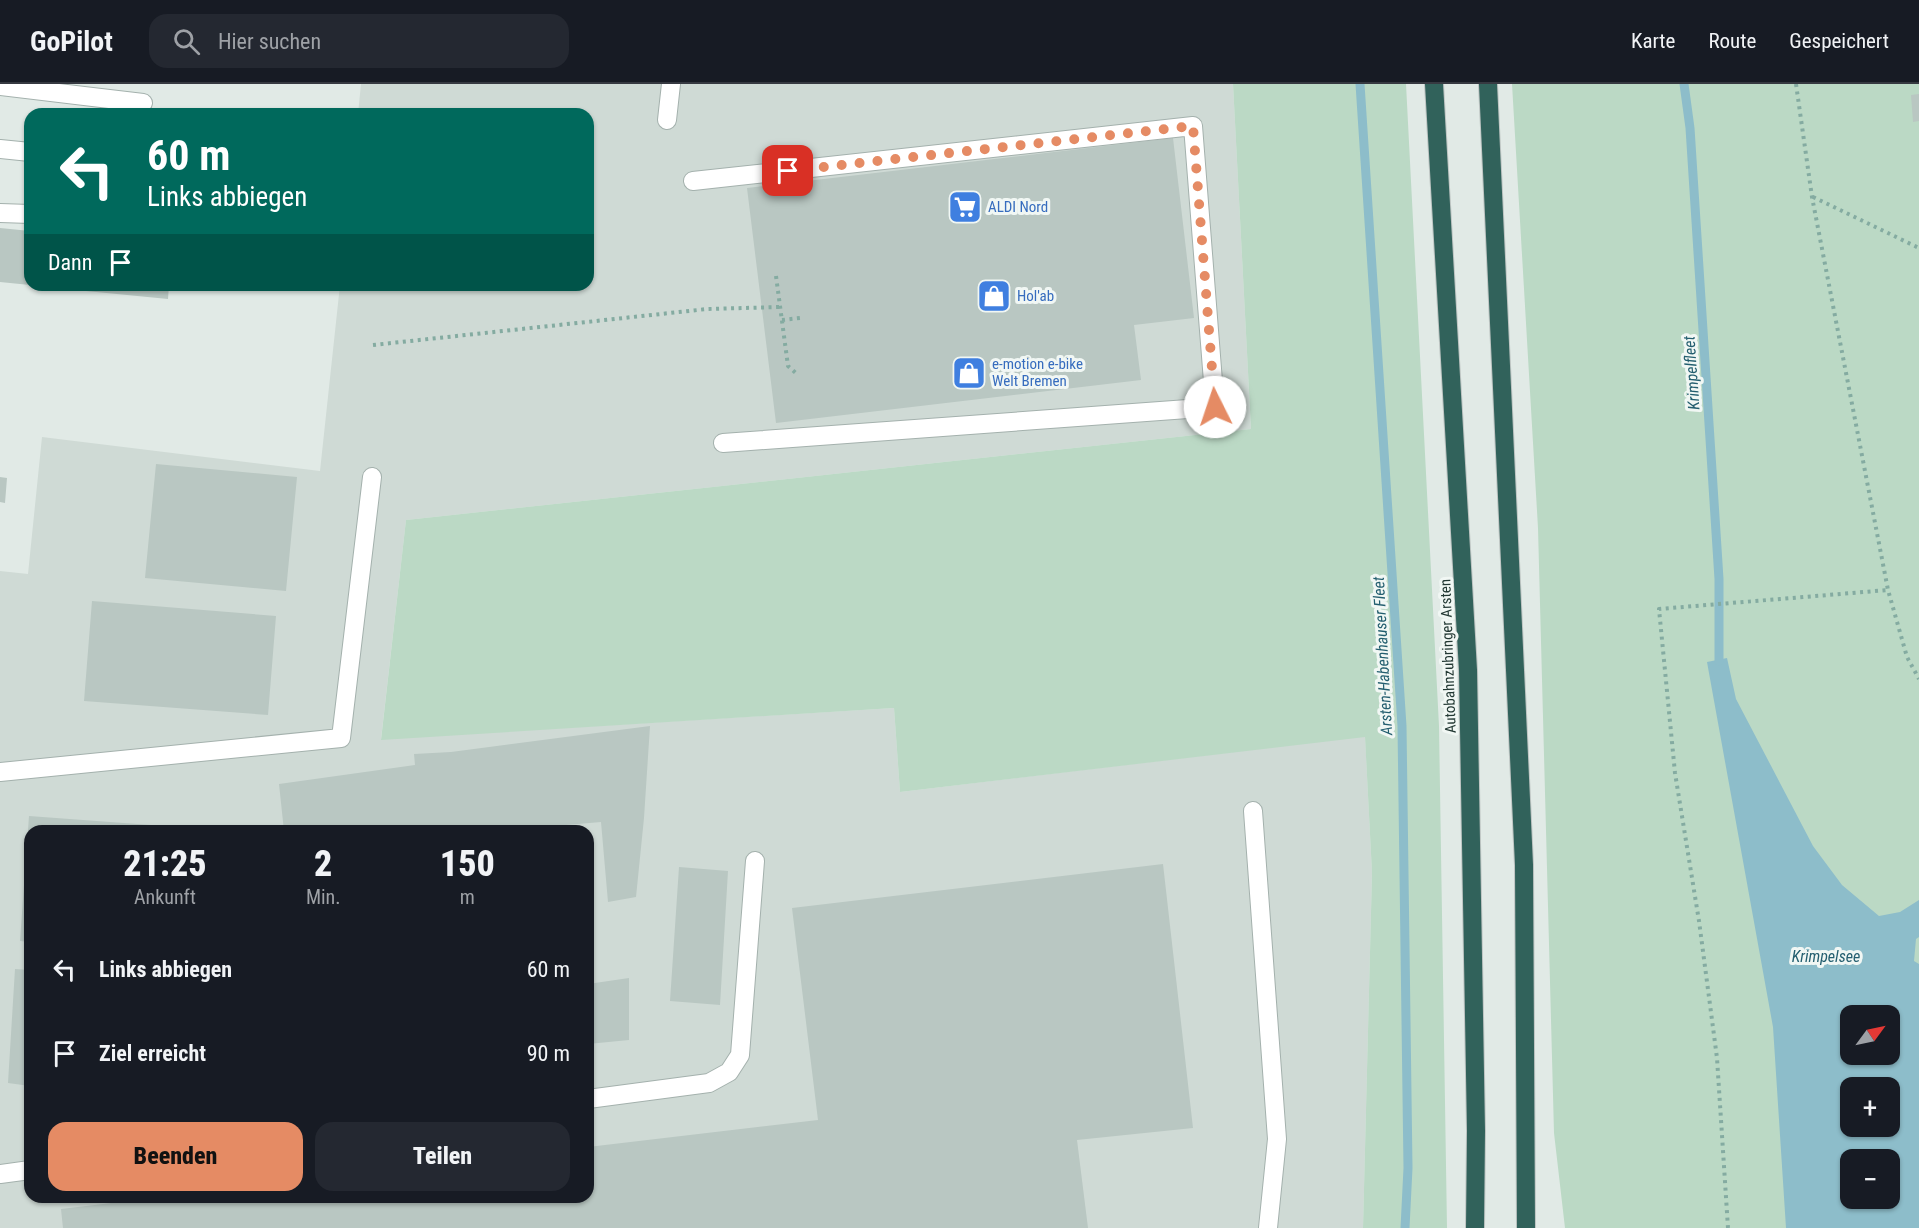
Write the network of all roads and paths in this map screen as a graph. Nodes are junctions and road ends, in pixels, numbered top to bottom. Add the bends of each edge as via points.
1 (670, 84) edge
2 (1434, 84) edge
3 (1488, 84) edge
4 (1796, 84) edge
5 (0, 87) edge
6 (143, 103) dead end
7 (667, 120) dead end
8 (0, 149) edge
9 (24, 151) edge
10 (693, 182) dead end
11 (1812, 197) junction
12 (0, 213) edge
13 (24, 214) edge
14 (1919, 248) edge
15 (776, 276) dead end
16 (780, 307) junction
17 (800, 318) dead end
18 (782, 320) junction
19 (373, 345) dead end
20 (797, 374) dead end
21 (723, 443) dead end
22 (372, 477) dead end
23 (1887, 590) junction
24 (1919, 679) edge
25 (0, 772) edge
26 (1252, 811) dead end
27 (755, 861) dead end
28 (594, 1098) edge
29 (24, 1171) edge
30 (0, 1174) edge
31 (1268, 1228) edge
32 (1475, 1228) edge
33 (1526, 1228) edge
34 (1728, 1228) edge

1 - 7 lane
2 - 32 highway, Autobahnzubringer Arsten via 1468,670
3 - 33 highway via 1524,865
4 - 11 path
5 - 6 lane
8 - 9 lane
10 - 21 lane via 1193,126 1215,407
11 - 14 path
11 - 23 path
12 - 13 lane
15 - 16 path
16 - 18 path
16 - 19 path via 707,309
17 - 18 path
18 - 20 path via 788,366
22 - 25 lane via 341,738
23 - 24 path via 1907,657
23 - 34 path via 1659,609 1675,773 1717,1058
26 - 31 lane via 1277,1139
27 - 28 lane via 740,1055 729,1072 709,1083
29 - 30 lane

